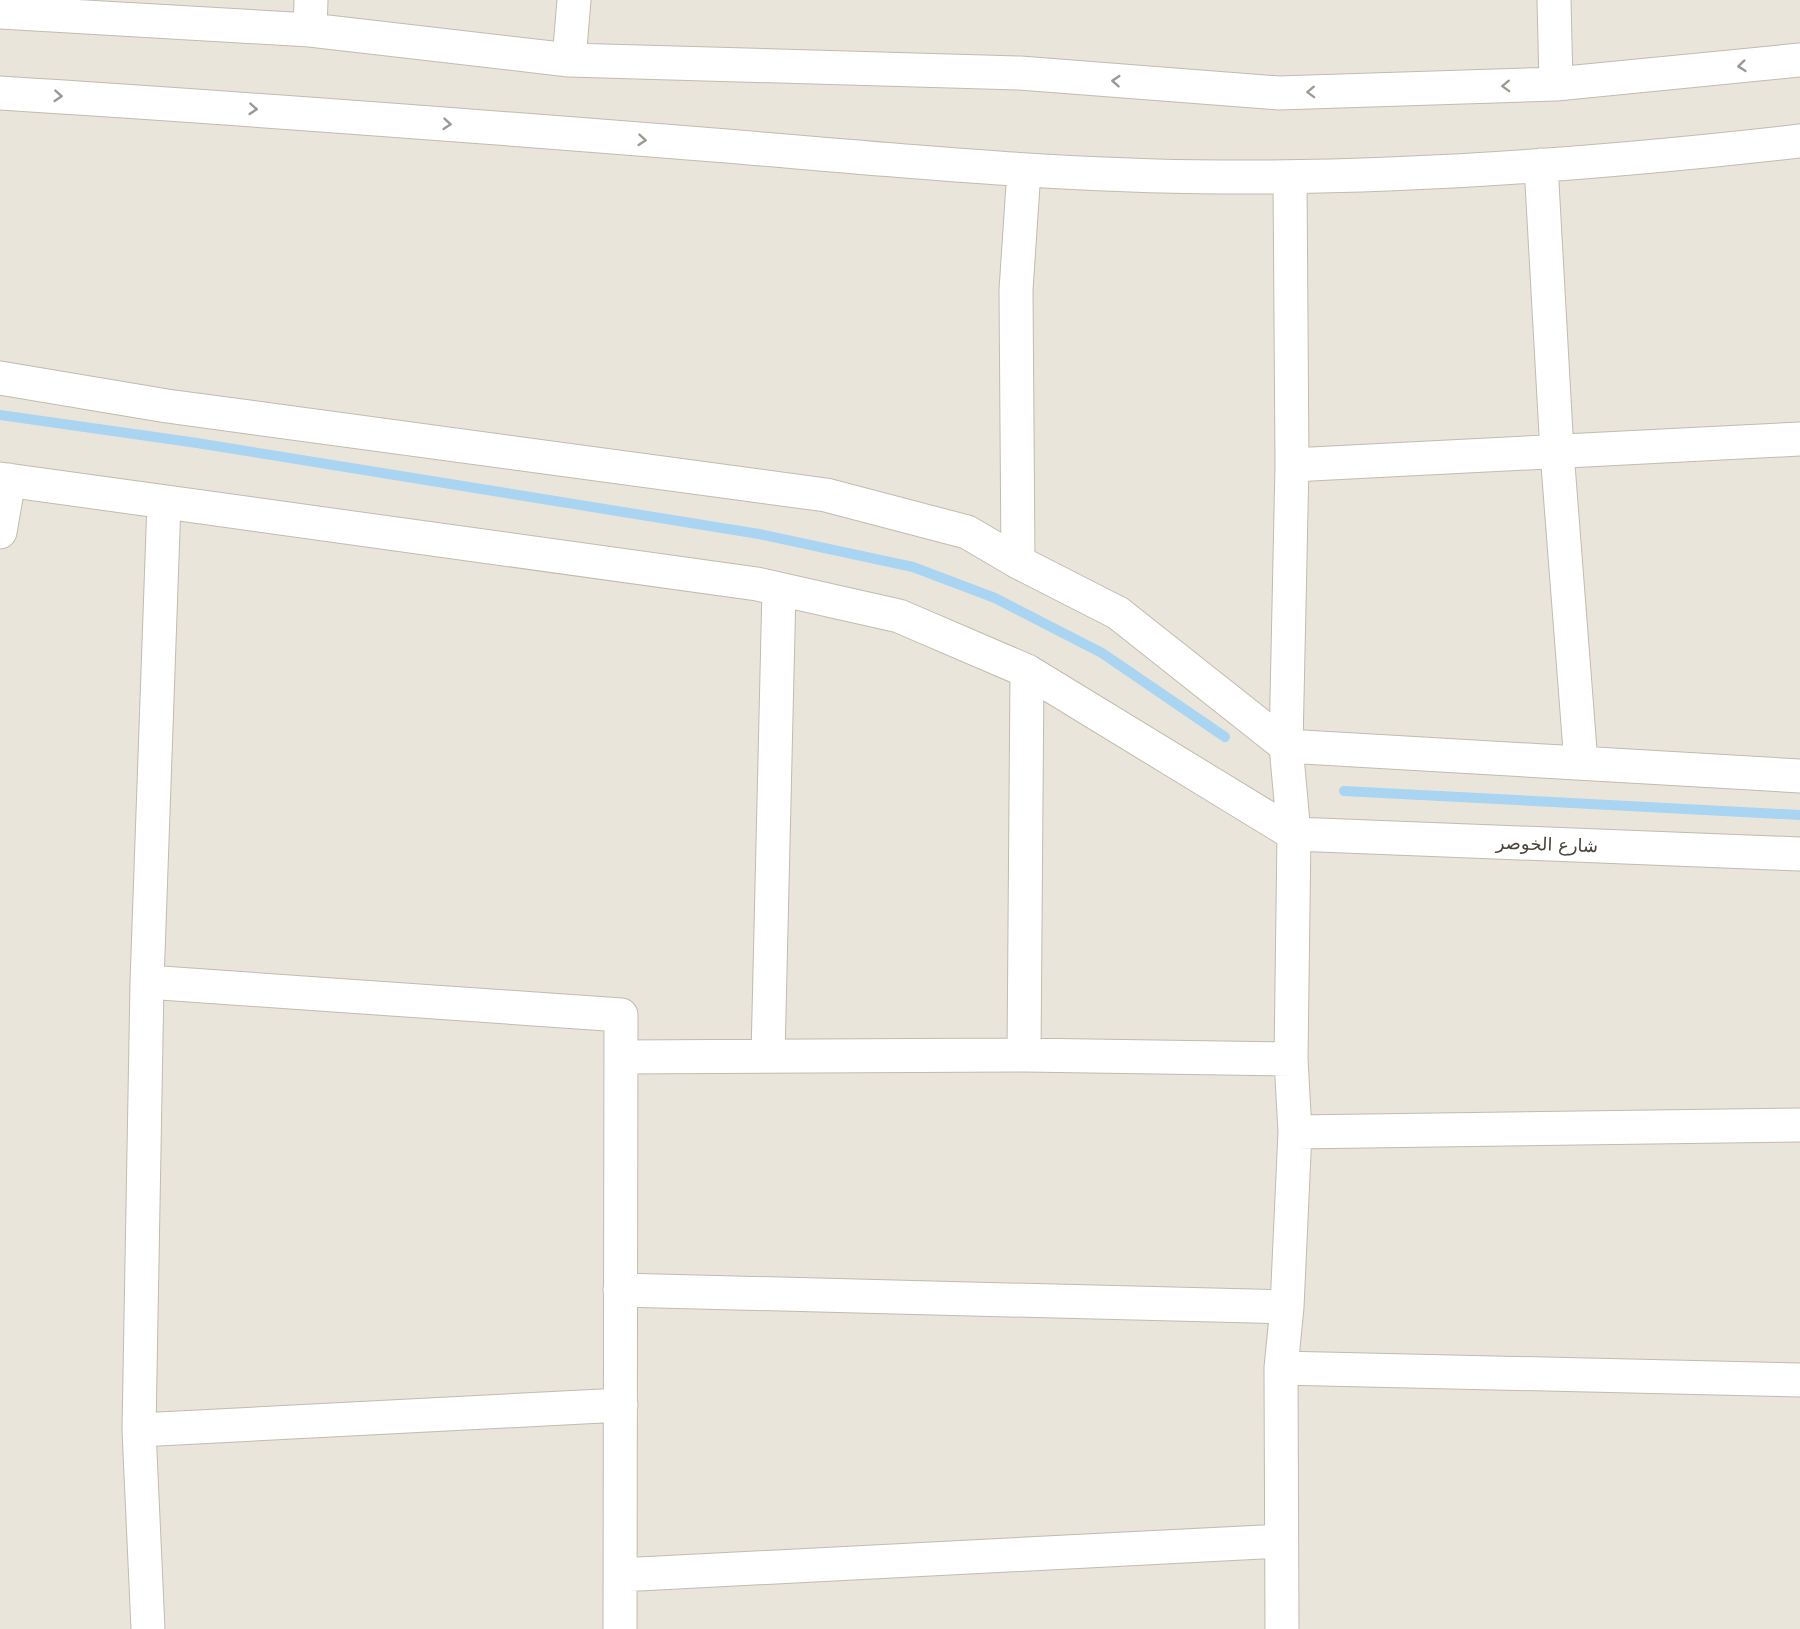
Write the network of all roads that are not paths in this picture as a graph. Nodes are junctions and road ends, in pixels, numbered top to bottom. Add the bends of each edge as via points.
1 (574, 0) edge
2 (1554, 0) edge
3 (0, 12) edge
4 (310, 15) edge
5 (569, 60) junction
6 (1800, 60) edge
7 (1556, 84) junction
8 (0, 93) edge
9 (1800, 141) edge
10 (1540, 165) junction
11 (1024, 170) junction
12 (1290, 177) junction
13 (0, 378) edge
14 (1800, 439) edge
15 (1557, 452) junction
16 (1292, 465) junction
17 (4, 479) edge
18 (164, 502) junction
19 (0, 532) edge
20 (1018, 562) junction
21 (779, 589) junction
22 (1027, 671) junction
23 (1286, 746) junction
24 (1581, 763) junction
25 (1800, 776) edge
26 (1294, 834) junction
27 (1800, 854) edge
28 (147, 982) junction
29 (1024, 1055) junction
30 (768, 1056) junction
31 (621, 1057) junction
32 (1291, 1059) junction
33 (1800, 1125) edge
34 (1295, 1132) junction
35 (620, 1290) junction
36 (1287, 1307) junction
37 (1281, 1368) junction
38 (1800, 1380) edge
39 (621, 1405) junction
40 (139, 1430) junction
41 (1281, 1541) junction
42 (620, 1575) junction
43 (148, 1629) edge
44 (620, 1629) edge
45 (1281, 1629) edge

1 - 5 street
2 - 7 street
3 - 4 street
4 - 5 street
7 -> 5 street via 1279,93 1020,73
6 -> 7 street
8 -> 11 street
9 - 10 street via 1643,159
10 - 12 street
10 - 15 street
11 - 12 street
11 - 20 street via 1016,290
12 - 16 street
13 - 20 street via 167,406 826,495 967,532
14 - 15 street
15 - 16 street
15 - 24 street
16 - 23 street
17 - 18 street
17 - 19 street
18 - 21 street
18 - 28 street
20 - 23 street via 1118,613
21 - 22 street via 899,616
21 - 30 street
22 - 26 street
22 - 29 street
23 - 24 street
23 - 26 street
24 - 25 street
26 - 27 street, شارع الخوصر
26 - 32 street
28 - 31 street via 621,1015
28 - 40 street
29 - 30 street
29 - 32 street
30 - 31 street
31 - 35 street
32 - 34 street
33 - 34 street
34 - 36 street
35 - 36 street
35 - 39 street
36 - 37 street
37 - 38 street
37 - 41 street
39 - 40 street
39 - 42 street
40 - 43 street
41 - 42 street
41 - 45 street
42 - 44 street

